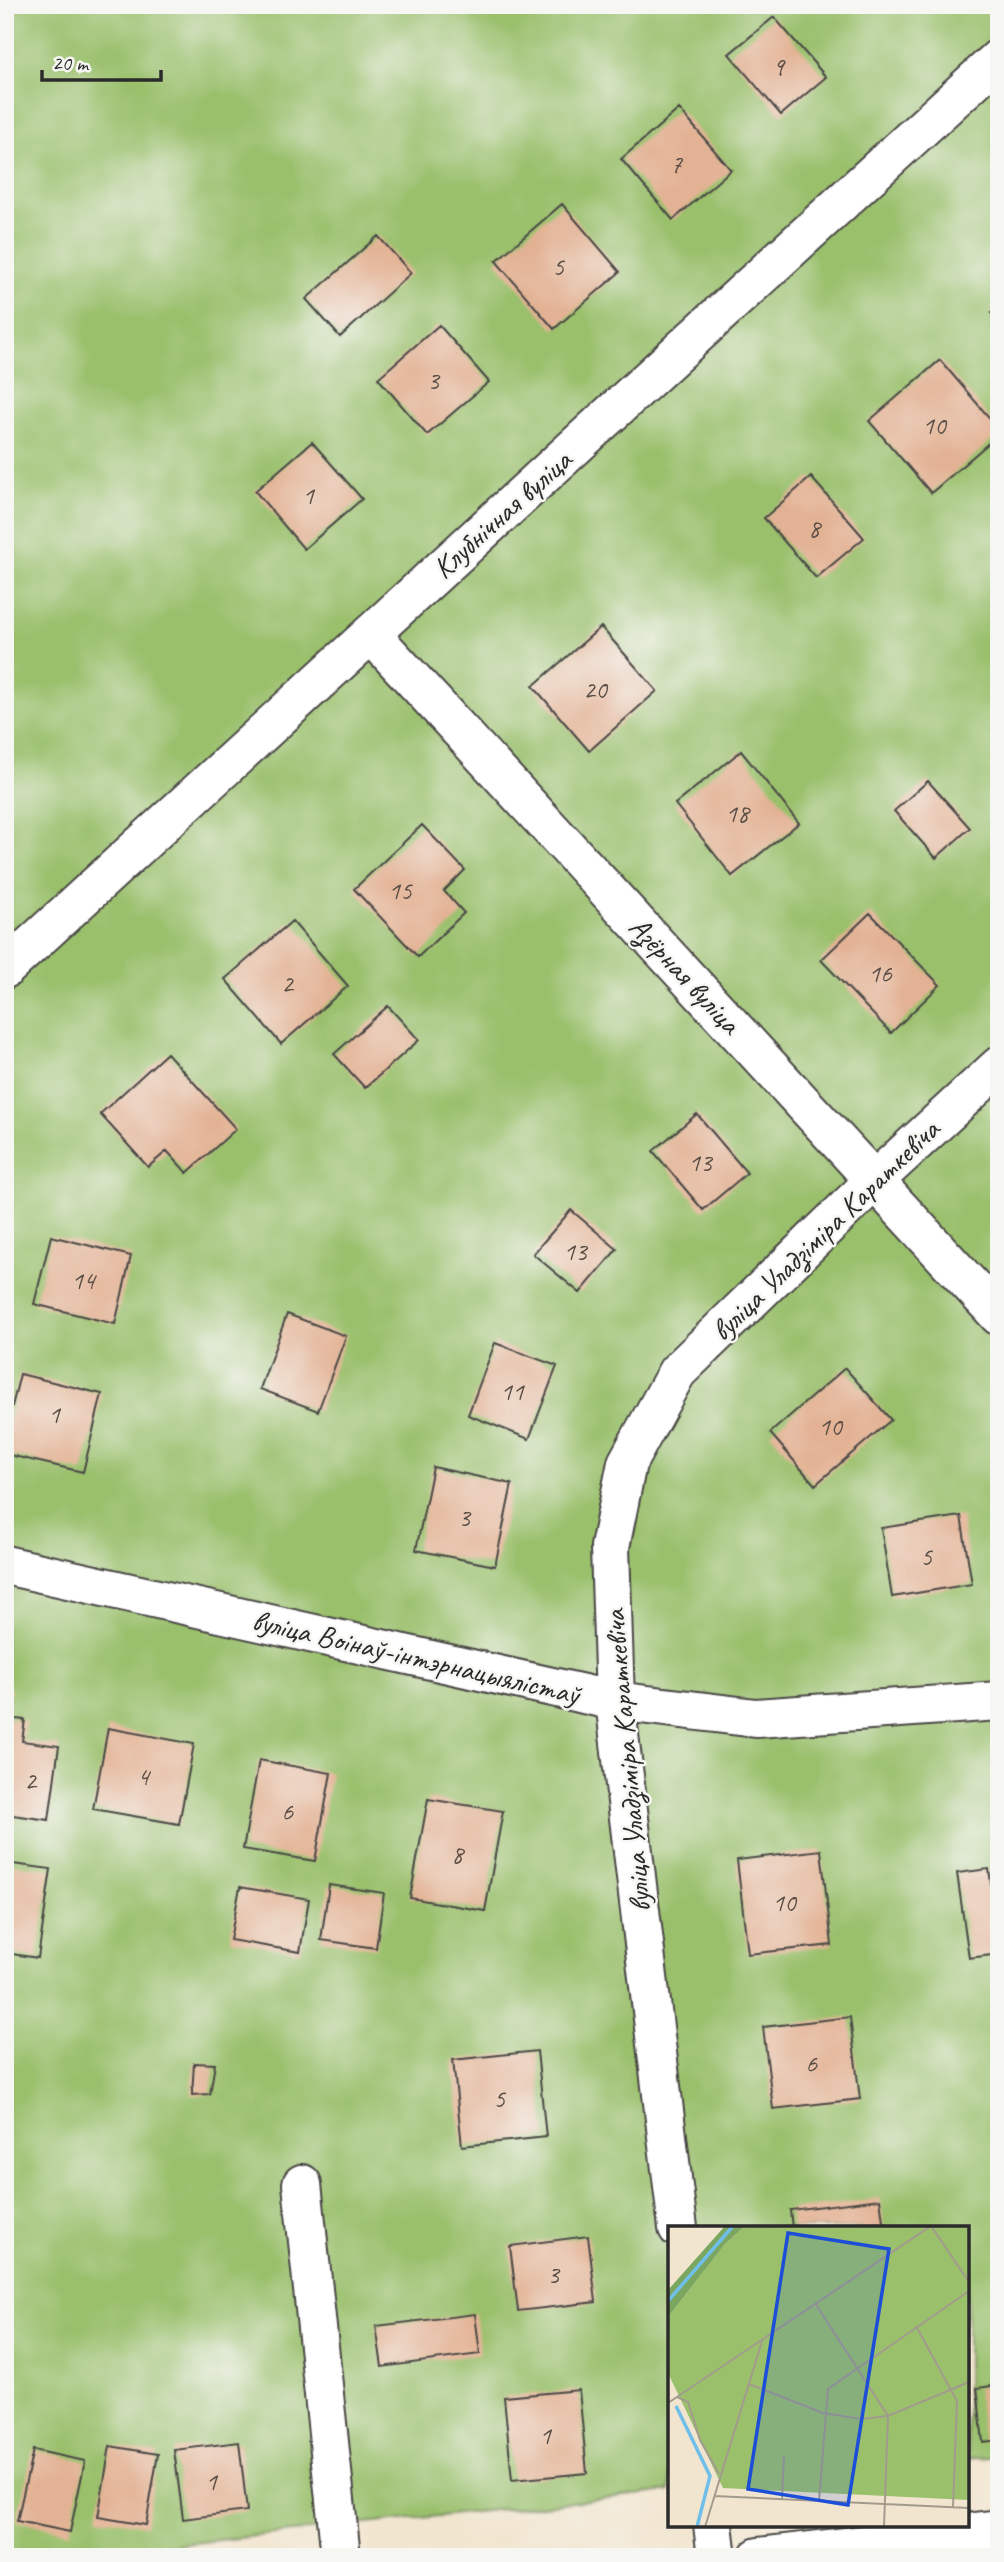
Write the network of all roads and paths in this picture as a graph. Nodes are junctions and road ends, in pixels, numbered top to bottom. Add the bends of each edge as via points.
1 (999, 58) edge
2 (371, 634) junction
3 (5, 969) edge
4 (999, 1066) edge
5 (874, 1181) junction
6 (999, 1316) edge
7 (5, 1565) edge
8 (615, 1701) junction
9 (999, 1701) edge
10 (302, 2184) dead end
11 (678, 2226) edge
12 (713, 2527) edge
13 (999, 2529) edge
14 (341, 2557) edge
15 (717, 2557) edge
16 (758, 2557) edge

1 - 2 street, Клубнічная вуліца
2 - 3 street, Клубнічная вуліца
2 - 5 street, Азёрная вуліца
4 - 5 street, вуліца Уладзіміра Караткевіча
5 - 6 street, Азёрная вуліца
5 - 8 street, вуліца Уладзіміра Караткевіча via 677,1372 628,1463 610,1547
7 - 8 street, вуліца Воінаў-інтэрнацыялістаў
8 - 9 street, вуліца Воінаў-інтэрнацыялістаў via 756,1718
8 - 11 street, вуліца Уладзіміра Караткевіча
10 - 14 street
12 - 15 street
13 - 16 street

